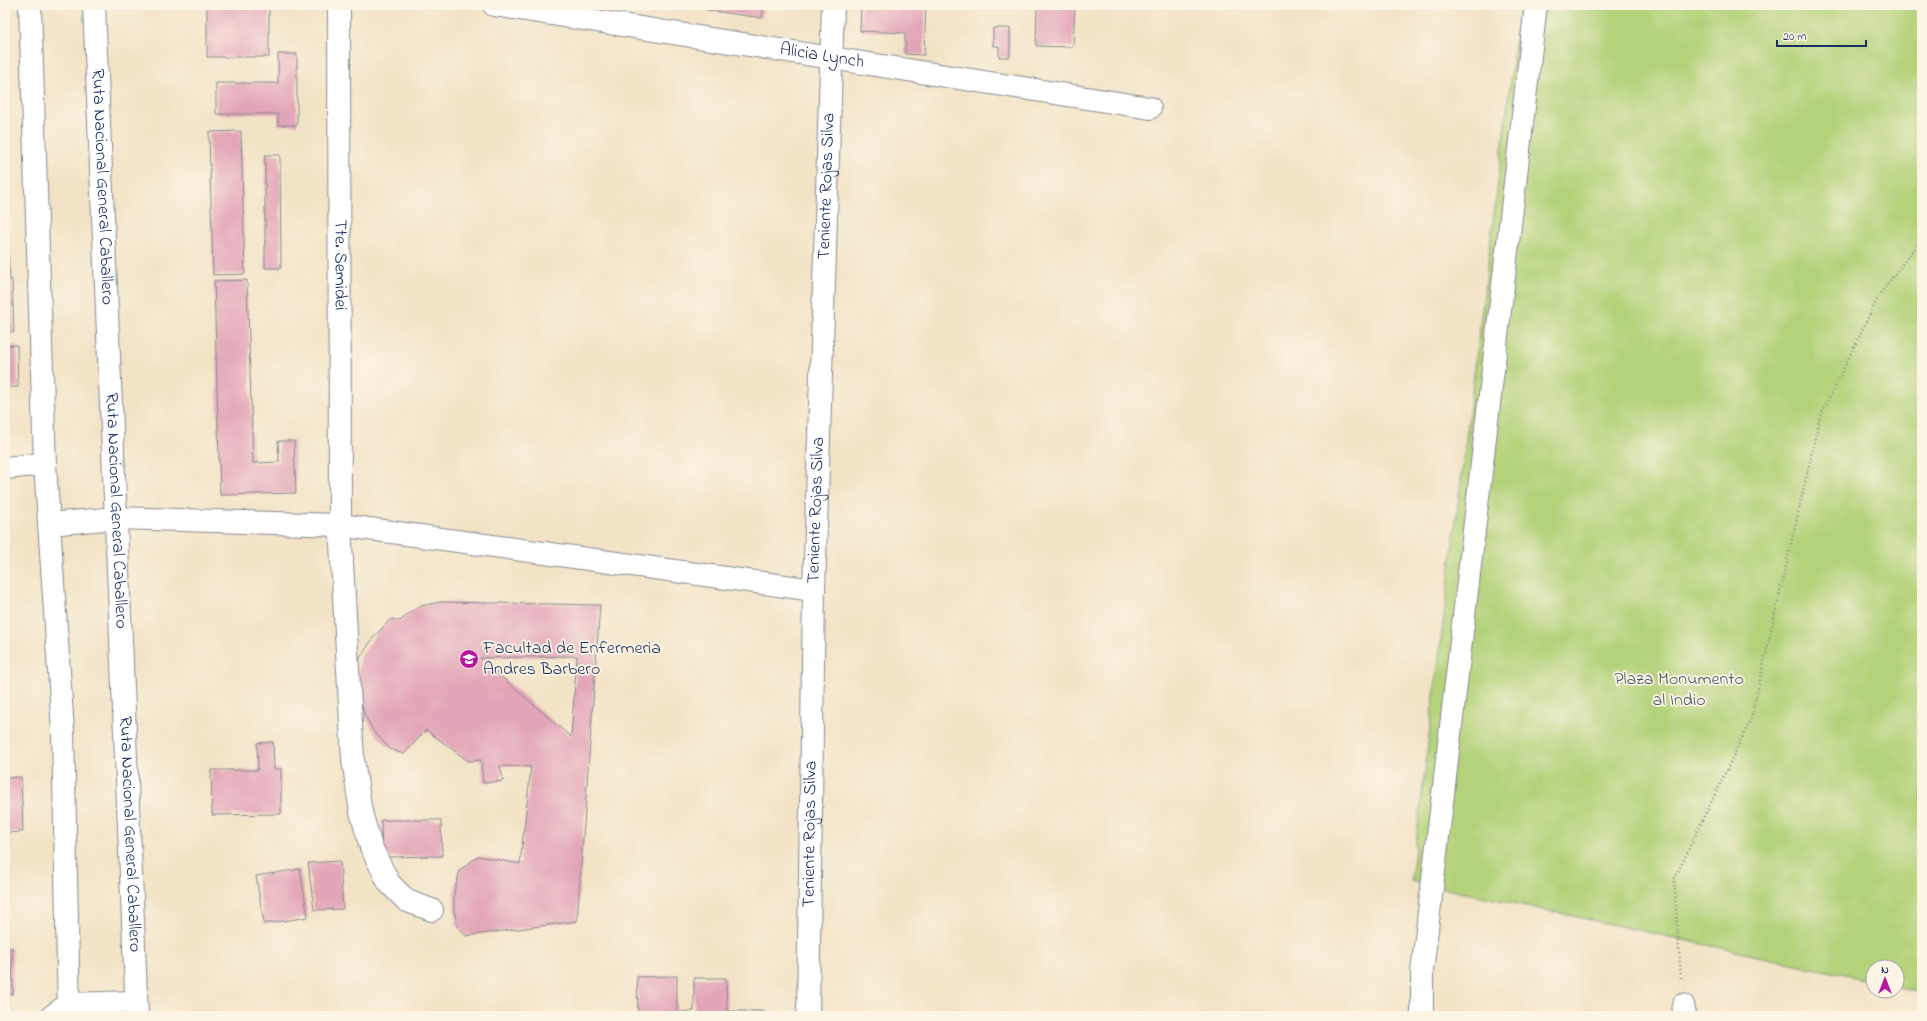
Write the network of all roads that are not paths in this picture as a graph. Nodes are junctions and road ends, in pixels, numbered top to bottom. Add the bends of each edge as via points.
1 (30, 5) edge
2 (94, 5) edge
3 (339, 5) edge
4 (494, 5) edge
5 (833, 5) edge
6 (1536, 5) edge
7 (831, 58) junction
8 (1150, 108) dead end
9 (45, 464) junction
10 (5, 468) edge
11 (117, 518) junction
12 (49, 524) junction
13 (340, 525) junction
14 (814, 590) junction
15 (432, 910) dead end
16 (136, 1009) edge
17 (63, 1012) edge
18 (808, 1016) edge
19 (1422, 1016) edge

1 - 9 main road
2 - 11 main road, Ruta Nacional General Caballero
3 - 13 main road, Tte. Semidei
4 - 7 main road, Alicia Lynch
5 - 7 main road, Teniente Rojas Silva
6 - 19 main road via 1422,972
7 - 8 main road, Alicia Lynch
7 - 14 main road, Teniente Rojas Silva
9 - 10 main road
9 - 12 main road
11 - 12 main road
11 - 13 main road
11 - 16 main road, Ruta Nacional General Caballero
12 - 17 main road via 63,731
13 - 14 main road
13 - 15 main road, Tte. Semidei via 353,752 361,812 371,847 389,883 407,901
14 - 18 main road, Teniente Rojas Silva
16 - 17 main road

